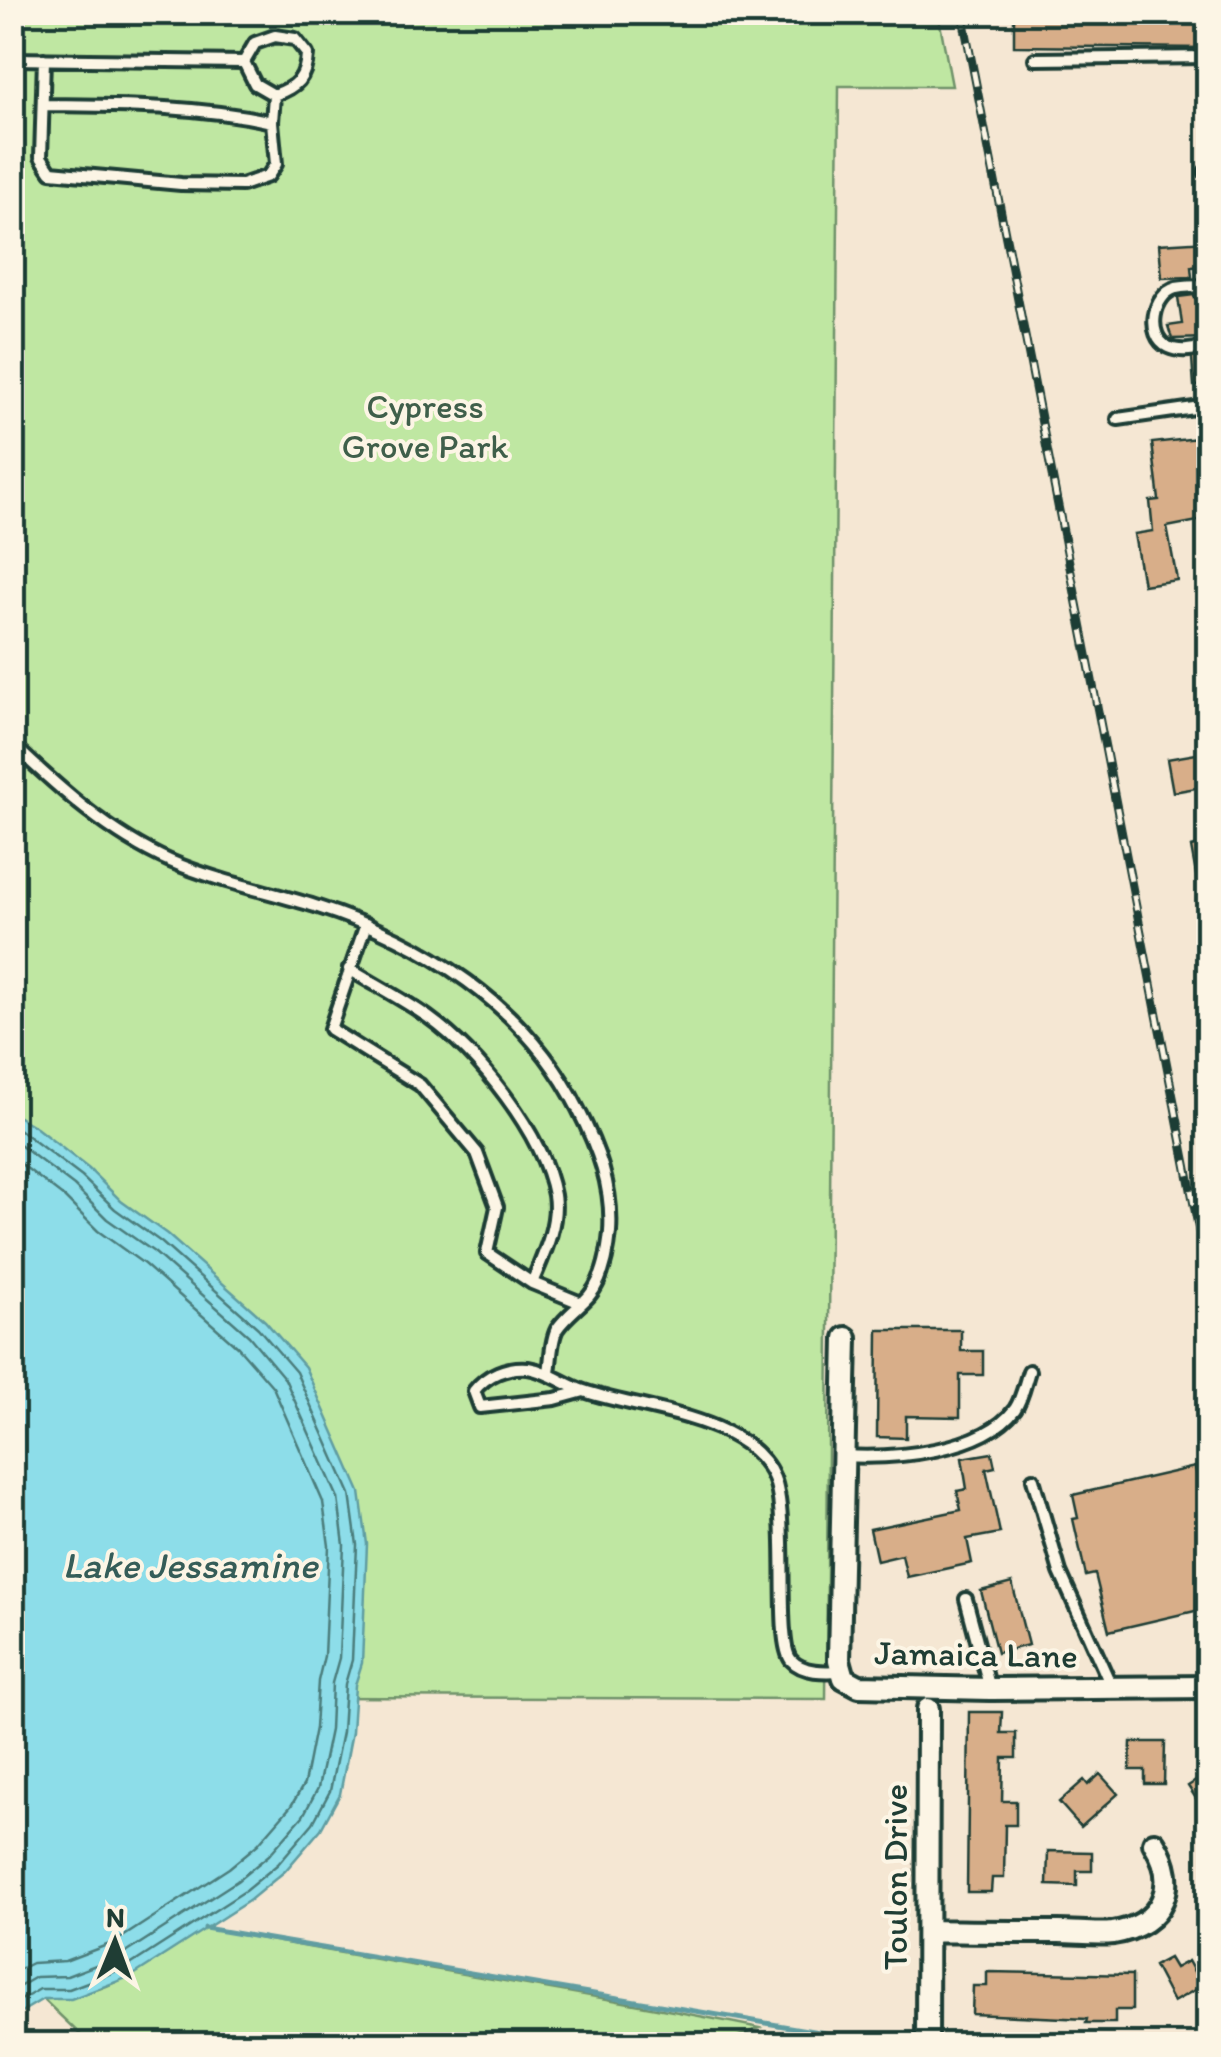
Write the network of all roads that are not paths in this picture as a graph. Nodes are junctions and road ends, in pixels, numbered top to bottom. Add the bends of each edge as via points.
1 (1035, 58) dead end
2 (1208, 58) edge
3 (12, 59) edge
4 (44, 59) junction
5 (244, 62) junction
6 (274, 95) junction
7 (43, 104) junction
8 (272, 122) junction
9 (1208, 286) edge
10 (1208, 347) edge
11 (1208, 406) edge
12 (1118, 419) dead end
13 (16, 752) edge
14 (366, 924) junction
15 (349, 969) junction
16 (532, 1282) junction
17 (581, 1304) junction
18 (846, 1338) dead end
19 (1029, 1371) dead end
20 (548, 1373) junction
21 (584, 1391) junction
22 (843, 1456) junction
23 (1032, 1479) dead end
24 (966, 1600) dead end
25 (842, 1671) junction
26 (1208, 1687) edge
27 (990, 1689) junction
28 (1112, 1689) junction
29 (928, 1709) dead end
30 (1154, 1842) dead end
31 (928, 1932) junction
32 (927, 2044) edge

1 - 2 lane
3 - 4 lane
4 - 5 lane
4 - 7 lane
5 - 6 lane via 255,84
5 - 6 lane via 255,44 274,36 295,39 307,54 306,73 293,89
6 - 8 lane
7 - 8 lane via 178,108
7 - 8 lane via 41,158 52,172 181,184 242,184 268,176 276,164
9 - 10 lane via 1173,288 1154,307 1162,344
11 - 12 lane
13 - 14 lane via 124,837 170,861
14 - 15 lane
14 - 17 lane via 415,946 489,998 538,1048 570,1094 604,1169 610,1205 604,1265
15 - 16 lane via 428,1017 465,1049 540,1152 555,1197 550,1239
15 - 16 lane via 330,1029 420,1085 477,1154 497,1207 487,1253
16 - 17 lane
17 - 20 lane via 556,1331
18 - 22 street, Jamaica Lane
19 - 22 lane via 1014,1409 990,1429 908,1456
20 - 21 lane
20 - 21 lane via 525,1368 484,1378 474,1391 480,1407
21 - 25 lane via 692,1418 751,1450 771,1472 778,1495 786,1652 806,1669
22 - 25 street, Jamaica Lane
23 - 28 lane via 1060,1572
24 - 27 lane
25 - 27 street, Jamaica Lane via 859,1686
26 - 28 street, Jamaica Lane
27 - 28 street, Jamaica Lane
29 - 31 street, Toulon Drive
30 - 31 street via 1168,1875 1149,1920 1115,1933
31 - 32 street, Toulon Drive

